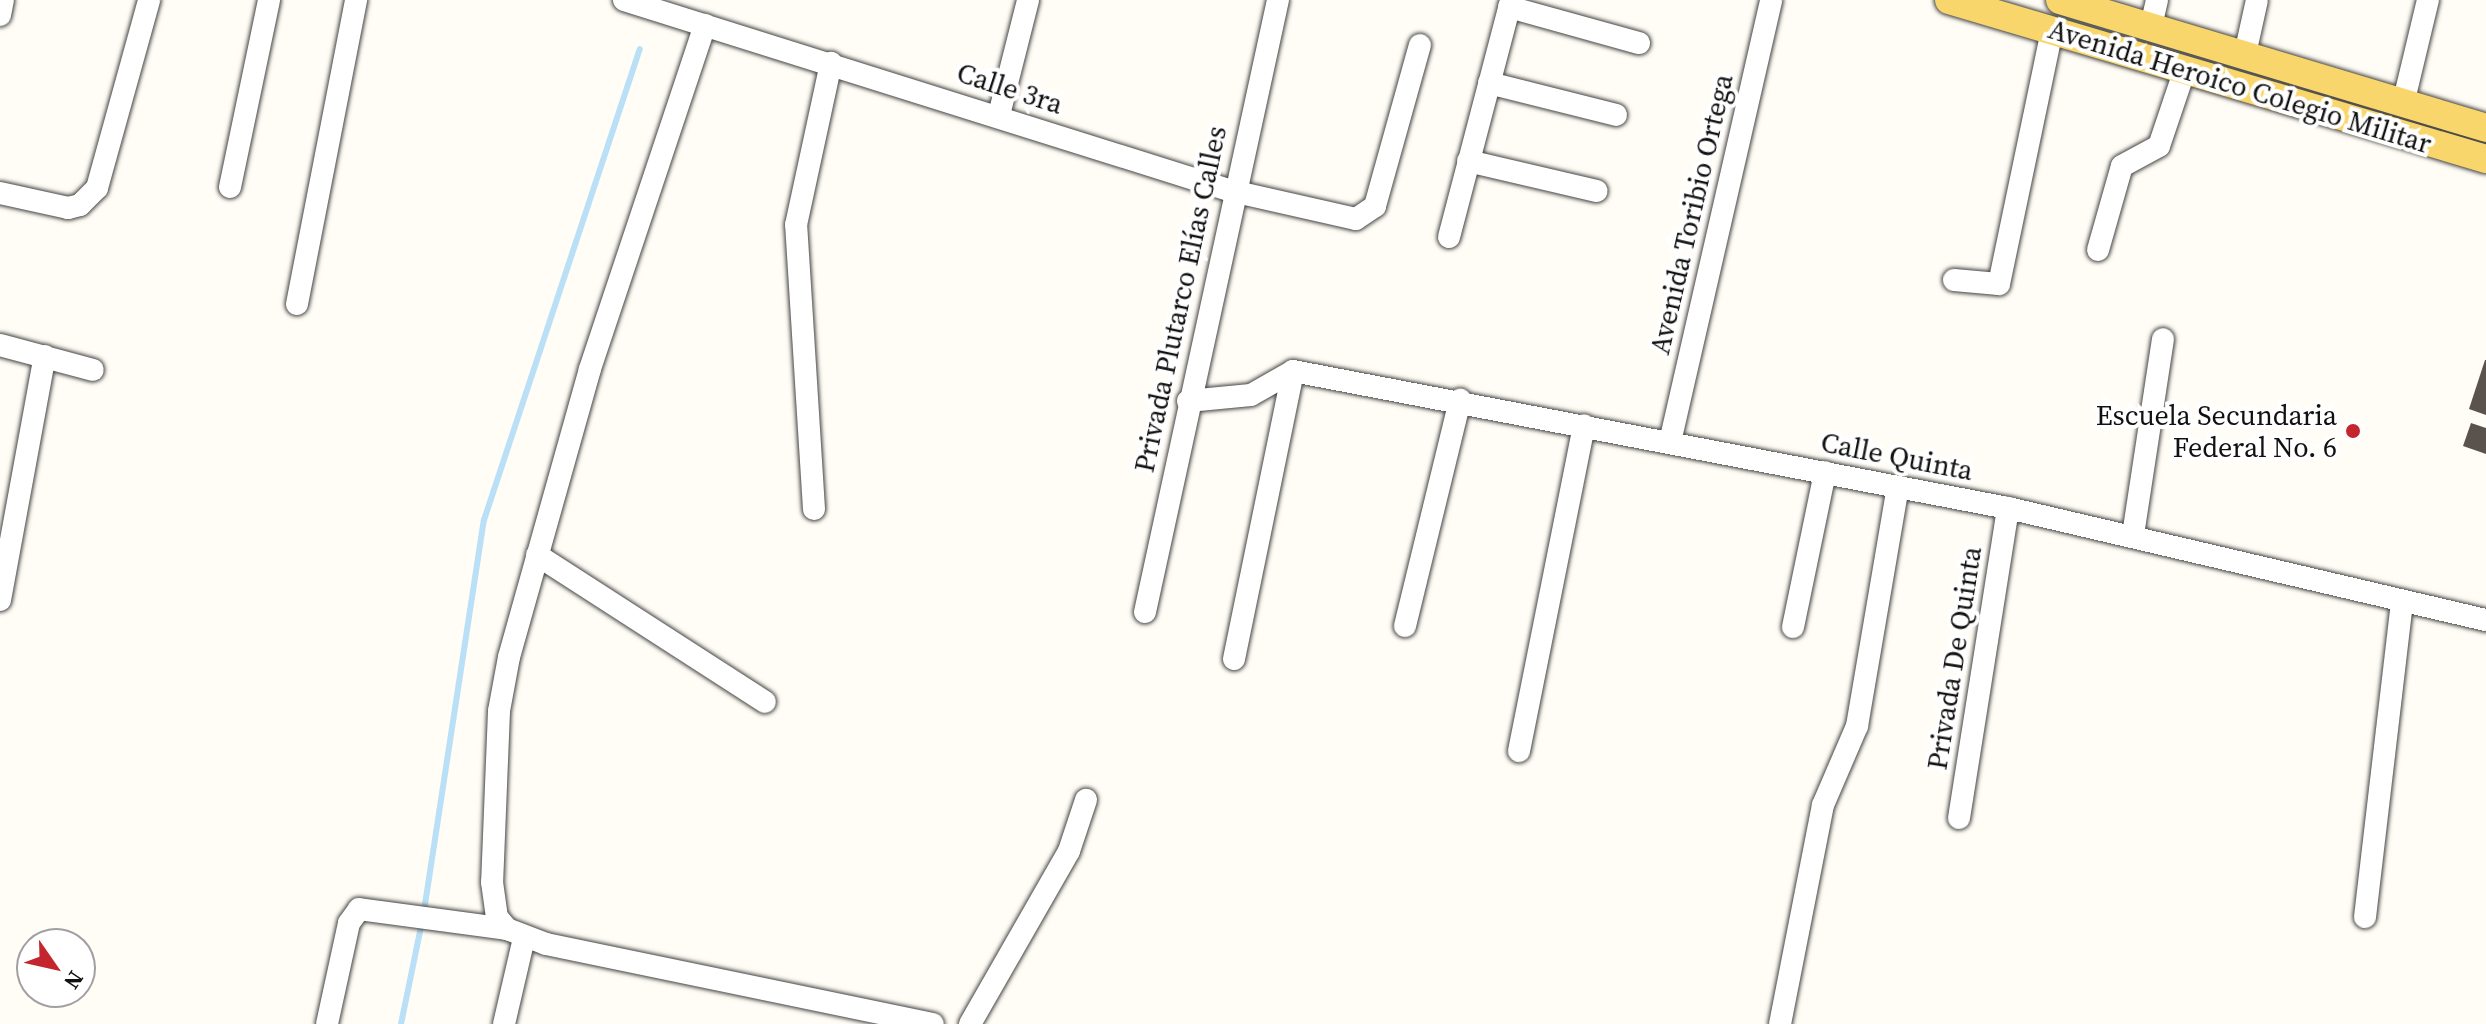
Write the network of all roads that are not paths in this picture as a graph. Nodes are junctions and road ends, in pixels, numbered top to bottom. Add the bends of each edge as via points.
1 (3, 0) edge
2 (149, 0) edge
3 (269, 0) edge
4 (356, 0) edge
5 (624, 0) edge
6 (1028, 0) edge
7 (1278, 0) edge
8 (1771, 0) edge
9 (1949, 0) edge
10 (2060, 0) edge
11 (2257, 0) edge
12 (2428, 0) edge
13 (1510, 3) edge
14 (2154, 13) edge
15 (0, 15) edge
16 (705, 25) junction
17 (2052, 30) junction
18 (1639, 43) dead end
19 (1420, 45) dead end
20 (2245, 54) junction
21 (831, 63) junction
22 (2185, 69) junction
23 (1489, 83) junction
24 (2403, 104) junction
25 (999, 115) junction
26 (1616, 115) dead end
27 (2486, 128) edge
28 (2486, 159) edge
29 (1468, 161) junction
30 (230, 187) dead end
31 (1232, 191) junction
32 (1597, 191) dead end
33 (0, 193) edge
34 (1449, 237) dead end
35 (2098, 250) dead end
36 (1954, 280) dead end
37 (297, 304) dead end
38 (2163, 339) dead end
39 (0, 345) edge
40 (45, 356) junction
41 (93, 370) dead end
42 (1293, 371) junction
43 (1460, 400) junction
44 (1188, 401) junction
45 (1584, 425) junction
46 (1670, 442) junction
47 (1825, 472) junction
48 (1898, 487) junction
49 (2008, 508) junction
50 (814, 509) dead end
51 (2133, 535) junction
52 (537, 555) junction
53 (0, 600) edge
54 (2402, 601) junction
55 (1145, 612) dead end
56 (2486, 620) edge
57 (1405, 626) dead end
58 (1793, 627) dead end
59 (1234, 659) dead end
60 (765, 702) dead end
61 (1519, 751) dead end
62 (1086, 800) dead end
63 (1959, 818) dead end
64 (2365, 917) dead end
65 (515, 934) junction
66 (327, 1024) edge
67 (504, 1024) edge
68 (933, 1024) edge
69 (970, 1024) edge
70 (1780, 1024) edge

1 - 15 street
2 - 33 street via 97,188 68,208
3 - 30 street
4 - 37 street
5 - 16 street, Calle 3ra
6 - 25 street
7 - 31 street, Privada Plutarco Elías Calles
8 - 46 street, Avenida Toribio Ortega
9 - 17 main road, Avenida Heroico Colegio Militar
10 - 14 main road, Avenida Heroico Colegio Militar
11 - 20 street
12 - 24 street
13 - 18 street
13 - 23 street
14 - 20 main road, Avenida Heroico Colegio Militar
16 - 21 street, Calle 3ra
16 - 52 street via 590,369
17 - 22 main road, Avenida Heroico Colegio Militar
17 - 36 street via 1999,284
19 - 31 street, Calle 3ra via 1375,206 1356,219
20 - 24 main road, Avenida Heroico Colegio Militar
21 - 25 street, Calle 3ra
21 - 50 street via 796,225
22 - 28 main road, Avenida Heroico Colegio Militar
22 - 35 street via 2159,146 2122,166
23 - 26 street
23 - 29 street
24 - 27 main road, Avenida Heroico Colegio Militar
25 - 31 street, Calle 3ra
29 - 32 street
29 - 34 street
31 - 44 street, Privada Plutarco Elías Calles
38 - 51 street
39 - 40 street
40 - 41 street
40 - 53 street
42 - 43 street, Calle Quinta
42 - 44 street via 1251,395
42 - 59 street
43 - 45 street, Calle Quinta
43 - 57 street
44 - 55 street, Privada Plutarco Elías Calles
45 - 46 street, Calle Quinta
45 - 61 street
46 - 47 street, Calle Quinta
47 - 48 street, Calle Quinta
47 - 58 street
48 - 49 street, Calle Quinta
48 - 70 street via 1857,726 1823,805
49 - 51 street, Calle Quinta
49 - 63 street, Privada De Quinta
51 - 54 street, Calle Quinta
52 - 60 street
52 - 65 street via 499,711 492,882 497,917
54 - 56 street, Calle Quinta
54 - 64 street
62 - 69 street via 1069,851
65 - 66 street via 359,909 349,923
65 - 67 street
65 - 68 street

